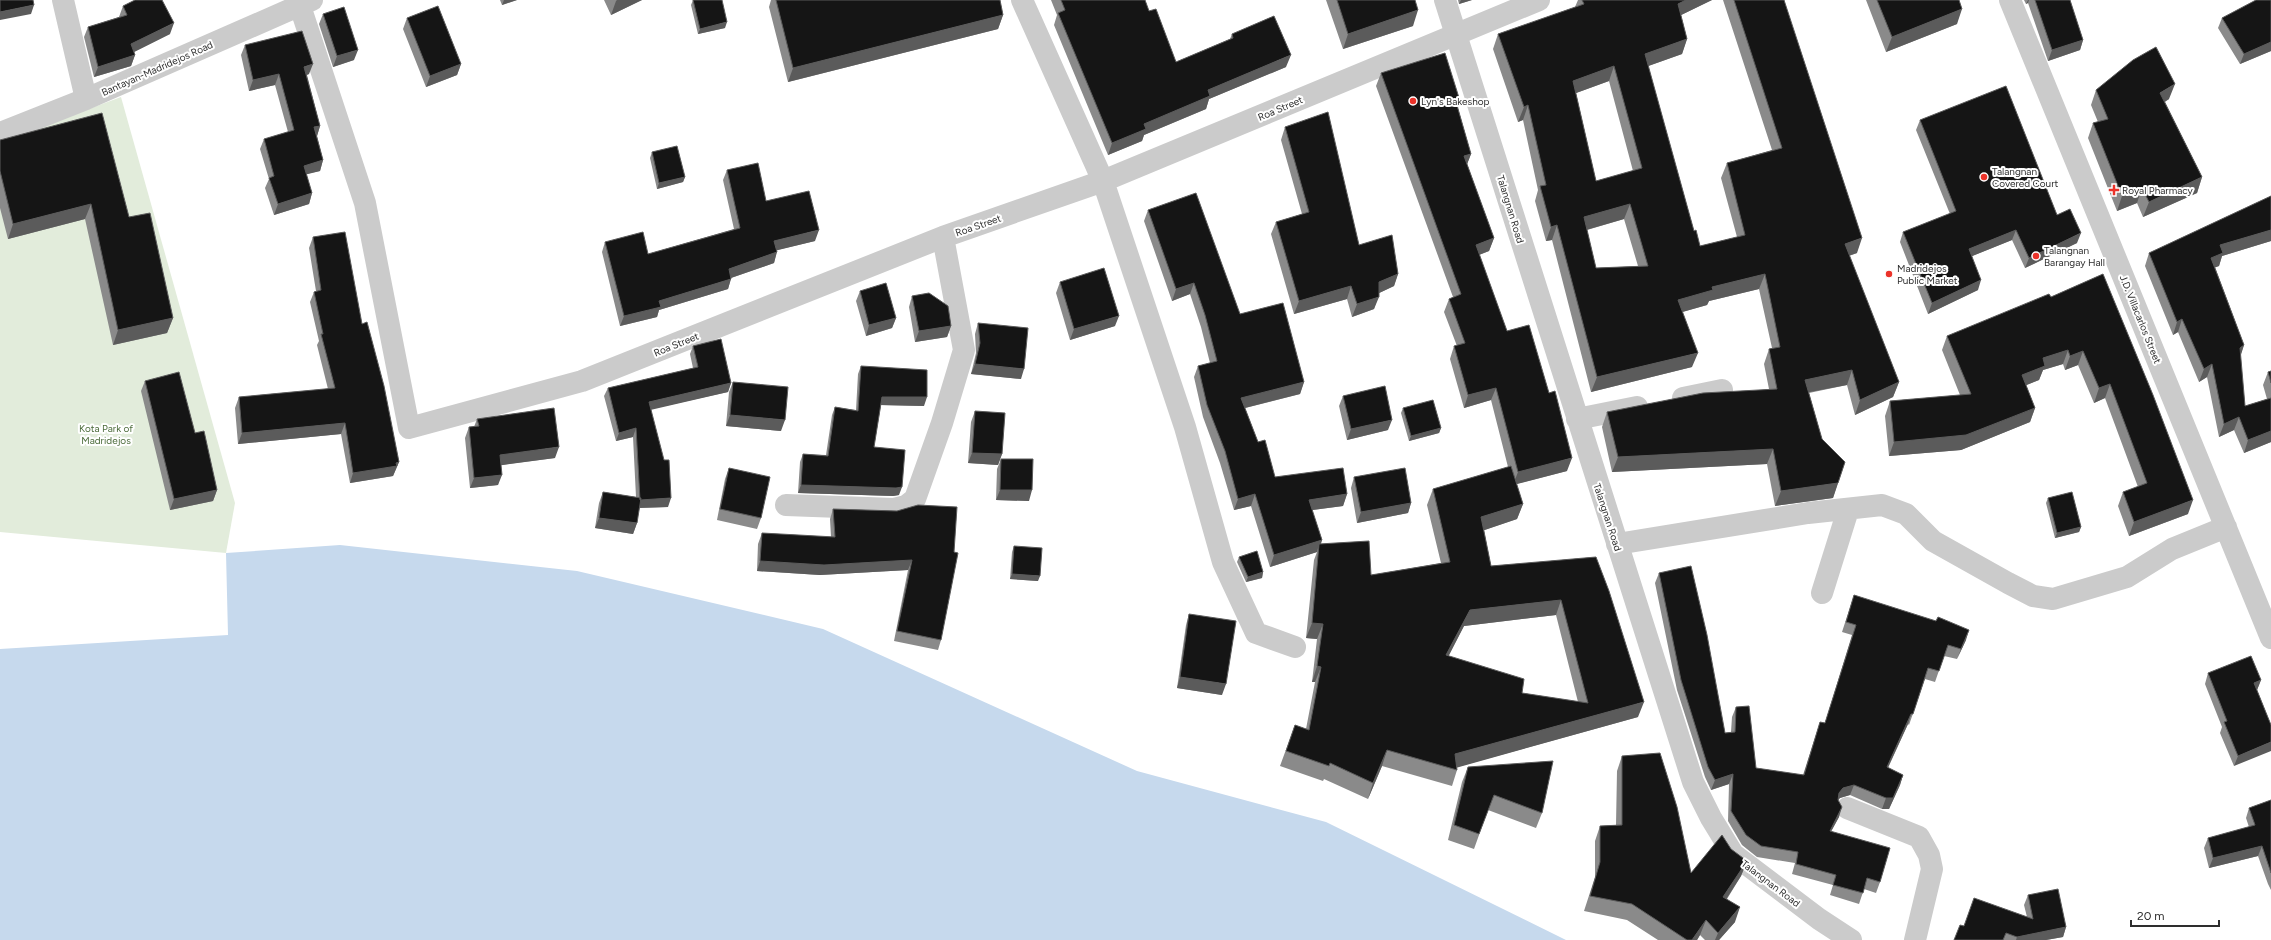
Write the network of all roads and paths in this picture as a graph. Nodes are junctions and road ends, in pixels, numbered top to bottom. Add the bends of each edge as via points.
1 (63, 0) edge
2 (1022, 0) edge
3 (1445, 0) edge
4 (1539, 0) edge
5 (2010, 0) edge
6 (306, 3) edge
7 (1456, 34) junction
8 (86, 99) junction
9 (0, 133) edge
10 (1103, 181) junction
11 (943, 237) junction
12 (1722, 390) edge
13 (1577, 419) junction
14 (786, 504) dead end
15 (1848, 510) junction
16 (2226, 527) junction
17 (1617, 544) junction
18 (1822, 592) dead end
19 (2263, 596) edge
20 (2271, 638) edge
21 (1295, 647) dead end
22 (1847, 808) dead end
23 (1851, 940) edge
24 (1915, 940) edge

1 - 8 street
2 - 10 street
3 - 7 street, Talangnan Road
4 - 7 street, Roa Street
5 - 16 street, J.D. Villacarlos Street
6 - 8 street, Bantayan-Madridejos Road
6 - 11 street, Roa Street via 365,203 409,428 582,381
7 - 10 street, Roa Street
7 - 13 street, Talangnan Road
8 - 9 street, Bantayan-Madridejos Road
10 - 11 street, Roa Street
10 - 21 street via 1185,427 1223,562 1256,632
11 - 14 street via 964,350 915,499 906,506 894,509
12 - 13 street
13 - 17 street, Talangnan Road
15 - 16 street via 1882,505 1906,514 1933,541 2033,596 2053,599 2127,578 2172,549
15 - 17 street via 1808,513
15 - 18 street
16 - 19 street, J.D. Villacarlos Street
17 - 23 street, Talangnan Road via 1693,782 1732,854
19 - 20 street, J.D. Villacarlos Street
22 - 24 street via 1919,837 1929,855 1932,869

